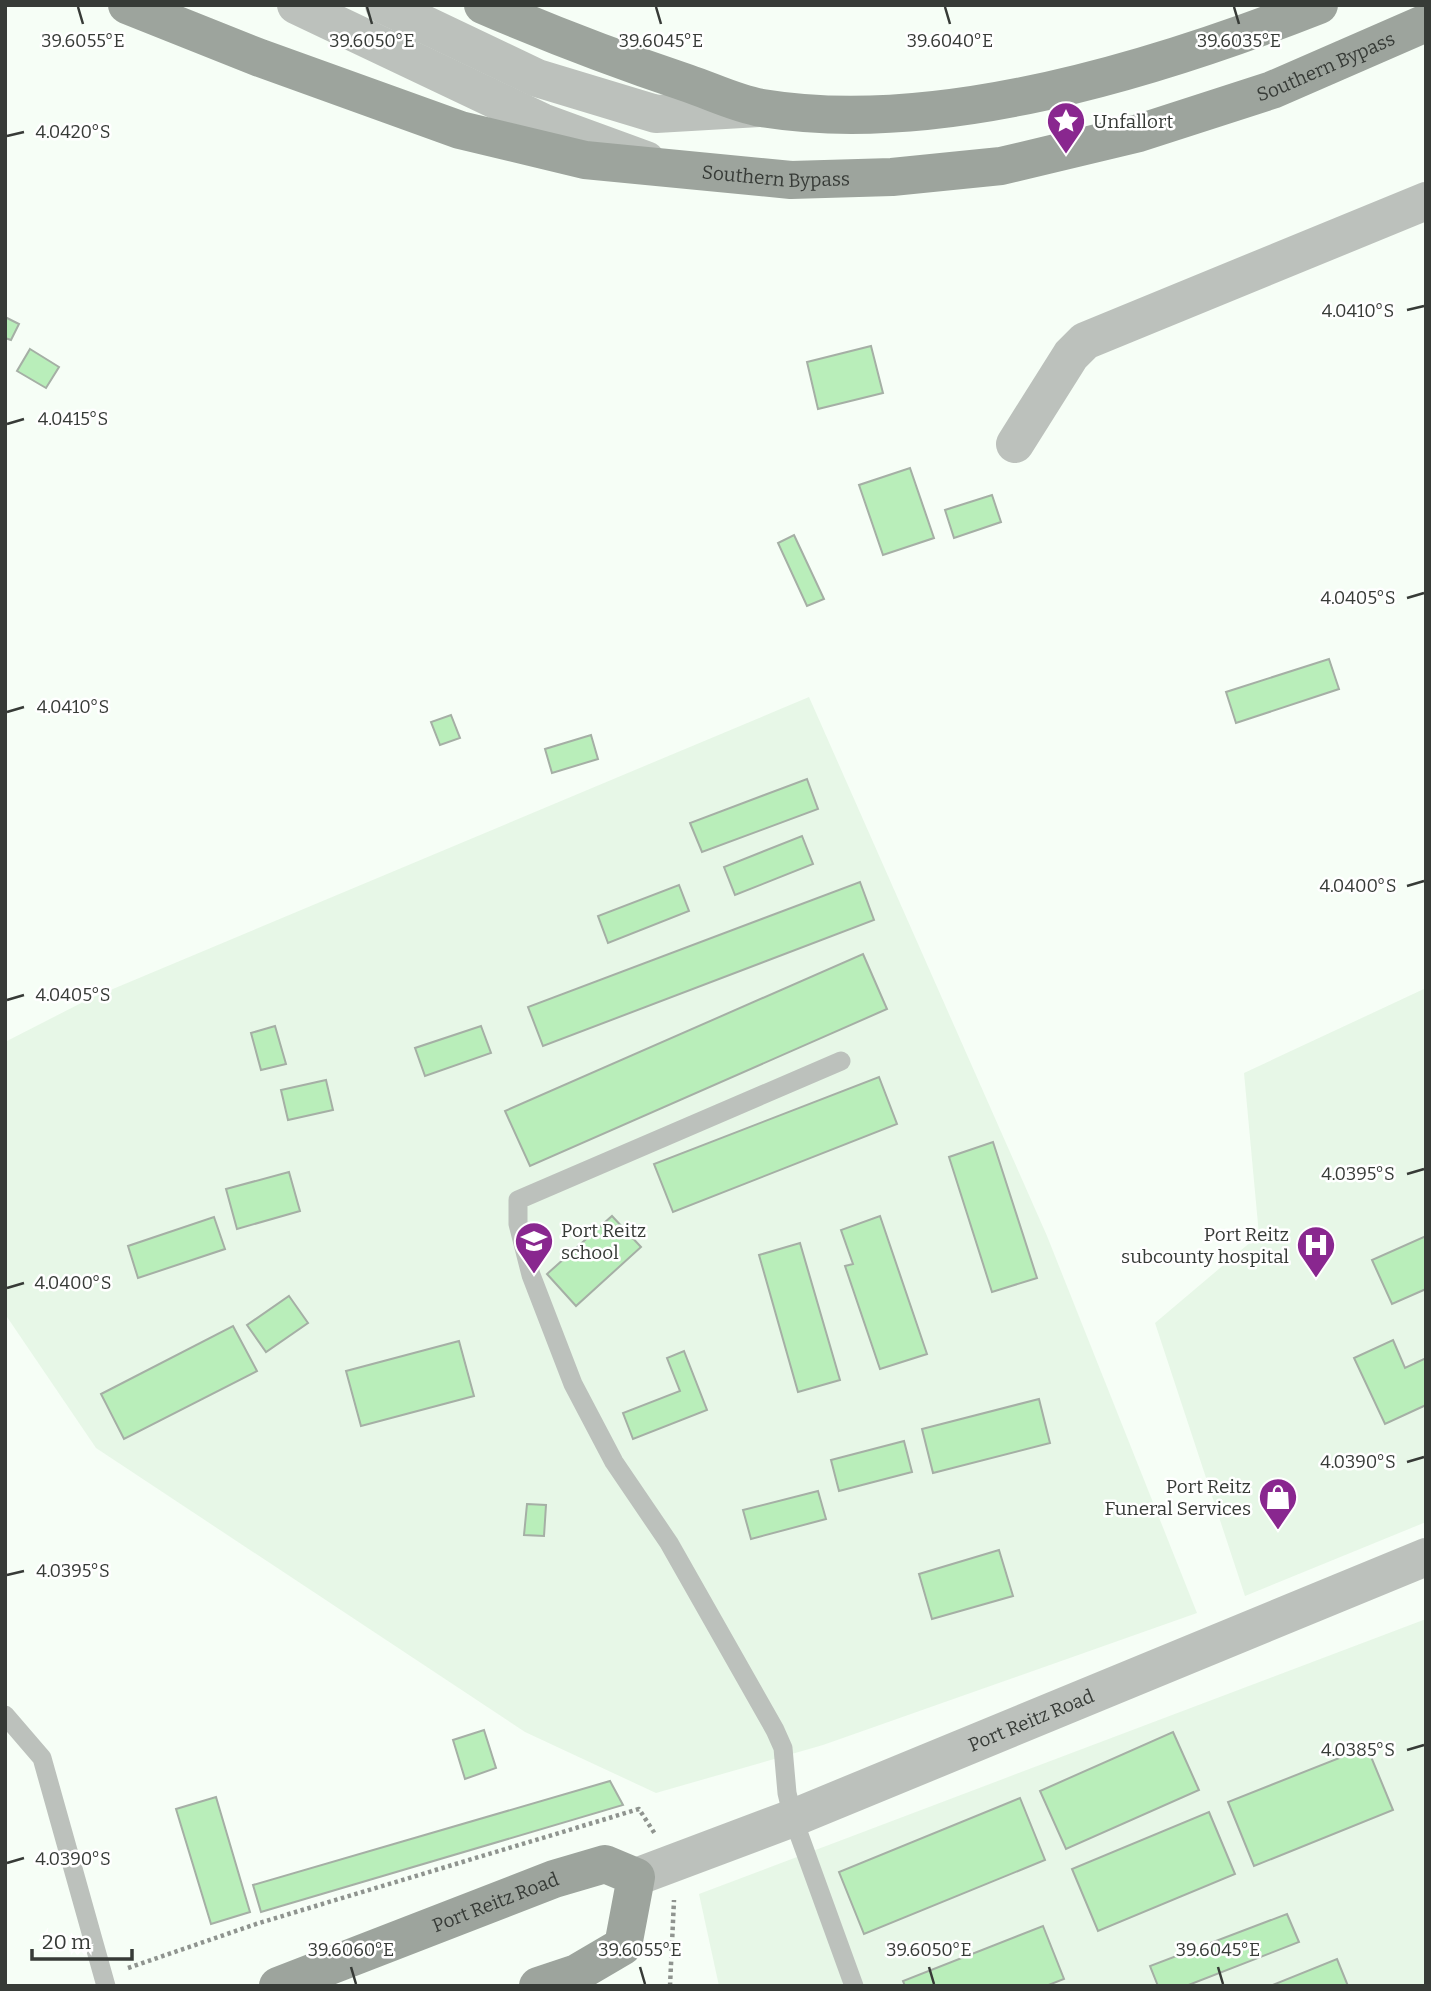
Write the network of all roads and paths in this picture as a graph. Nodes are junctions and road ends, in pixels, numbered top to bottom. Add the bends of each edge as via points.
1 (127, 5) edge
2 (296, 5) edge
3 (384, 5) edge
4 (483, 5) edge
5 (1320, 5) edge
6 (1426, 23) edge
7 (759, 108) junction
8 (672, 170) junction
9 (1426, 201) edge
10 (1015, 444) dead end
11 (841, 1060) dead end
12 (1426, 1557) edge
13 (5, 1715) edge
14 (793, 1818) junction
15 (636, 1877) junction
16 (106, 1986) edge
17 (278, 1986) edge
18 (538, 1986) edge
19 (854, 1986) edge

1 - 8 main road, Southern Bypass via 460,130 585,160
2 - 8 street via 542,122
3 - 7 street via 537,78 656,114
4 - 7 main road via 561,39
5 - 7 main road via 1111,74 1007,101 836,116
6 - 8 main road, Southern Bypass via 1272,89 1139,133 1001,166 892,177 791,180
9 - 10 street via 1085,341 1071,355
11 - 14 lane via 518,1200 518,1224 531,1275 573,1384 614,1462 669,1543 775,1730 783,1748
12 - 14 street, Port Reitz Road
13 - 16 lane via 41,1758
14 - 15 street, Port Reitz Road
14 - 19 lane
15 - 17 main road, Port Reitz Road via 606,1864 554,1879
15 - 18 main road via 623,1946 577,1973

